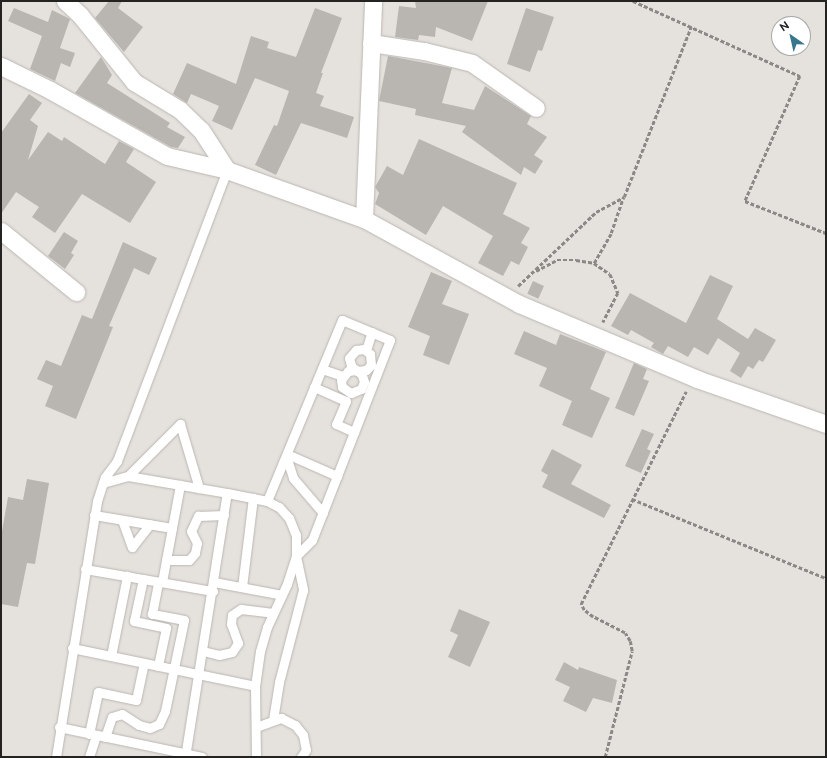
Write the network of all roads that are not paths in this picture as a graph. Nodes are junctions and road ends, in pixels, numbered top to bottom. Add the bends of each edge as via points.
1 (65, 1) edge
2 (373, 1) edge
3 (371, 43) junction
4 (1, 66) edge
5 (536, 108) dead end
6 (227, 170) junction
7 (364, 219) junction
8 (1, 231) edge
9 (76, 292) dead end
10 (372, 332) junction
11 (366, 350) junction
12 (322, 369) junction
13 (356, 371) junction
14 (342, 376) junction
15 (314, 387) junction
16 (826, 424) edge
17 (354, 432) junction
18 (286, 455) junction
19 (128, 476) junction
20 (337, 476) junction
21 (103, 483) junction
22 (180, 485) junction
23 (199, 488) junction
24 (227, 493) junction
25 (253, 498) junction
26 (267, 501) junction
27 (323, 513) junction
28 (94, 515) junction
29 (224, 515) junction
30 (122, 520) junction
31 (150, 524) junction
32 (172, 528) junction
33 (296, 556) junction
34 (166, 560) junction
35 (85, 569) junction
36 (127, 576) junction
37 (143, 579) junction
38 (160, 582) junction
39 (214, 582) junction
40 (242, 587) junction
41 (213, 591) junction
42 (282, 594) junction
43 (274, 613) junction
44 (72, 648) junction
45 (203, 652) junction
46 (111, 656) junction
47 (144, 663) junction
48 (158, 666) junction
49 (174, 670) junction
50 (199, 675) junction
51 (255, 686) junction
52 (273, 720) junction
53 (256, 726) junction
54 (59, 727) junction
55 (97, 735) junction
56 (185, 756) edge
57 (56, 757) edge
58 (90, 757) edge
59 (202, 757) edge
60 (256, 757) edge
61 (301, 757) edge

1 - 6 street via 85,21 134,82 180,110 201,130
2 - 3 street
3 - 5 street via 424,51 472,63
3 - 7 street
4 - 6 street via 50,90 167,156
6 - 7 street
6 - 21 lane via 117,461
7 - 16 street via 504,297 694,377
8 - 9 street
10 - 11 lane
10 - 12 lane via 342,320
10 - 17 lane via 390,340
11 - 13 lane via 372,357 371,365 366,370
11 - 13 lane via 356,350 350,355 349,362
12 - 14 lane
12 - 15 lane
13 - 14 lane via 348,371
13 - 14 lane via 362,375 364,382 361,389 354,393 342,387
15 - 17 lane via 346,401 336,424
15 - 18 lane
17 - 20 lane
18 - 20 lane
18 - 26 lane
18 - 27 lane via 293,478
19 - 21 lane
19 - 22 lane
19 - 23 lane via 180,424
20 - 27 lane
21 - 28 lane
22 - 23 lane
22 - 32 lane
23 - 24 lane
24 - 25 lane
24 - 29 lane
25 - 26 lane
25 - 40 lane
26 - 33 lane via 289,518 296,535
27 - 33 lane via 312,540
28 - 30 lane
28 - 35 lane
29 - 34 lane via 198,516 191,531 197,543 195,553 189,560
29 - 39 lane
30 - 31 lane
30 - 31 lane via 132,547
31 - 32 lane
32 - 34 lane
33 - 42 lane
33 - 52 lane via 303,590 279,682
34 - 38 lane
35 - 36 lane
35 - 44 lane
36 - 37 lane
36 - 46 lane
37 - 38 lane
37 - 48 lane via 134,621 166,628
38 - 41 lane
38 - 49 lane via 152,614 184,620
39 - 40 lane
39 - 41 lane
40 - 42 lane
41 - 45 lane
42 - 43 lane
43 - 45 lane via 241,609 232,615 231,624 238,644 232,652 219,655
43 - 51 lane via 260,651
44 - 46 lane
44 - 54 lane
45 - 50 lane
46 - 47 lane
47 - 48 lane
47 - 55 lane via 136,700 98,692
48 - 49 lane
49 - 50 lane
49 - 55 lane via 165,711 159,724 150,728 139,726 122,714 112,717
50 - 51 lane
50 - 56 lane
51 - 53 lane
52 - 53 lane
52 - 61 lane via 281,718 295,724 304,735 306,750
53 - 60 lane
54 - 55 lane
54 - 57 lane
55 - 56 lane
55 - 58 lane
56 - 59 lane

